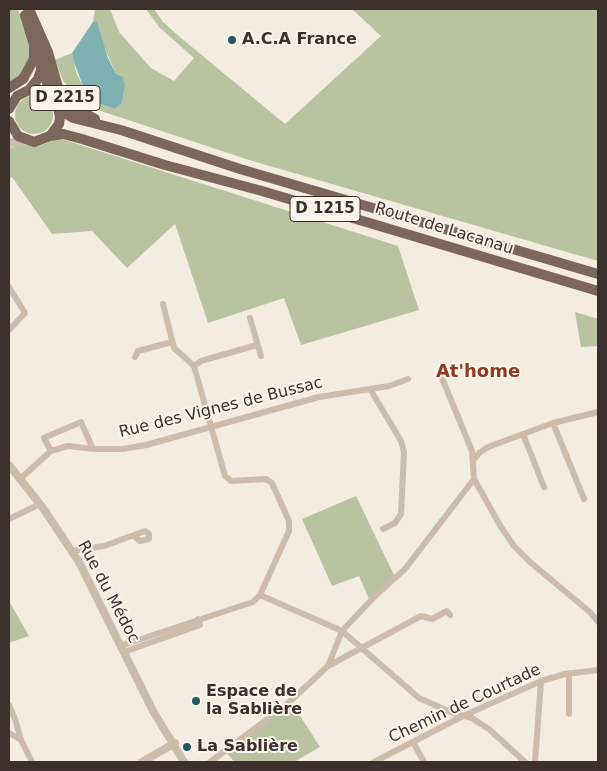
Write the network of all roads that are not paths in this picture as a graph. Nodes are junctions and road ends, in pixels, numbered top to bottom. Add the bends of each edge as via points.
1 (26, 11) edge
2 (42, 37) junction
3 (9, 88) edge
4 (29, 90) junction
5 (52, 96) junction
6 (13, 97) edge
7 (9, 109) edge
8 (60, 110) junction
9 (9, 123) edge
10 (121, 130) junction
11 (50, 136) junction
12 (25, 140) junction
13 (9, 144) edge
14 (598, 274) edge
15 (9, 287) edge
16 (598, 291) edge
17 (163, 304) dead end
18 (250, 318) dead end
19 (9, 330) edge
20 (172, 342) junction
21 (257, 345) junction
22 (261, 356) dead end
23 (135, 357) dead end
24 (194, 366) junction
25 (442, 378) dead end
26 (408, 379) dead end
27 (370, 389) junction
28 (598, 412) edge
29 (552, 423) junction
30 (212, 427) junction
31 (522, 434) junction
32 (94, 449) junction
33 (51, 451) junction
34 (473, 461) junction
35 (9, 465) edge
36 (20, 479) junction
37 (474, 479) junction
38 (544, 487) dead end
39 (584, 499) dead end
40 (40, 504) junction
41 (9, 519) edge
42 (383, 529) dead end
43 (134, 536) dead end
44 (72, 552) junction
45 (260, 595) junction
46 (450, 615) dead end
47 (598, 622) edge
48 (342, 631) junction
49 (361, 648) junction
50 (122, 649) junction
51 (328, 666) junction
52 (598, 670) edge
53 (569, 673) junction
54 (541, 681) junction
55 (9, 705) edge
56 (569, 714) dead end
57 (463, 716) junction
58 (9, 733) edge
59 (21, 740) junction
60 (413, 742) junction
61 (173, 744) junction
62 (145, 761) edge
63 (32, 762) edge
64 (184, 762) edge
65 (190, 762) edge
66 (210, 762) edge
67 (374, 762) edge
68 (424, 762) edge
69 (525, 762) edge
70 (535, 762) edge

1 - 2 main road, D 2215
1 - 3 main road, D 2215 via 34,59 23,79
1 - 4 main road, D 2215 via 41,56 40,76
2 - 5 main road, D 2215 via 47,83
2 - 10 main road, D 2215 via 55,80 68,102 86,116
4 - 5 main road via 37,89
4 - 6 main road
5 - 8 main road
6 - 7 main road
8 - 10 main road, Route de Lacanau / D 1215 via 73,118
8 - 11 main road via 59,124
9 - 12 main road
10 - 14 main road, Route de Lacanau / D 1215 via 240,169
11 - 12 main road, Route de Lacanau via 42,140
11 - 16 main road, Route de Lacanau / D 1215 via 63,134 82,138
12 - 13 street
15 - 19 street via 25,313
17 - 20 street
18 - 21 street
20 - 23 street via 138,351
20 - 24 street
21 - 22 street
21 - 24 street via 201,361
24 - 30 street
25 - 34 street via 472,451
26 - 27 street, Rue des Vignes de Bussac
27 - 30 street, Rue des Vignes de Bussac via 319,397
27 - 42 street via 402,441 404,452 400,514 395,523
28 - 29 street
29 - 31 street
29 - 39 street
30 - 32 street, Rue des Vignes de Bussac via 146,445
30 - 45 street via 225,476 231,481 266,479 272,483 289,521 289,531
31 - 34 street via 488,447
31 - 38 street
32 - 33 street, Rue des Vignes de Bussac via 68,446
32 - 33 street via 81,422 44,438
33 - 36 street
34 - 37 street
35 - 36 street, Rue du Médoc
36 - 40 street, Rue du Médoc
37 - 47 street via 514,546
37 - 48 street via 406,569
40 - 41 street
40 - 44 street, Rue du Médoc
43 - 44 street
44 - 50 street, Rue du Médoc
45 - 48 street
45 - 50 street via 253,602 229,612 198,619 200,625
46 - 49 street via 447,611 432,619 421,616
48 - 49 street
48 - 51 street
49 - 51 street
49 - 57 street via 419,698
50 - 61 street, Rue du Médoc
51 - 66 street via 285,706
52 - 53 street, Chemin de Courtade
53 - 54 street, Chemin de Courtade
53 - 56 street
54 - 57 street, Chemin de Courtade
54 - 70 street
55 - 59 street
57 - 60 street, Chemin de Courtade
57 - 69 street via 490,730
58 - 59 street
59 - 63 street
60 - 67 street, Chemin de Courtade
60 - 68 street
61 - 62 street
61 - 64 street, Rue du Médoc
61 - 65 street, Rue du Médoc

